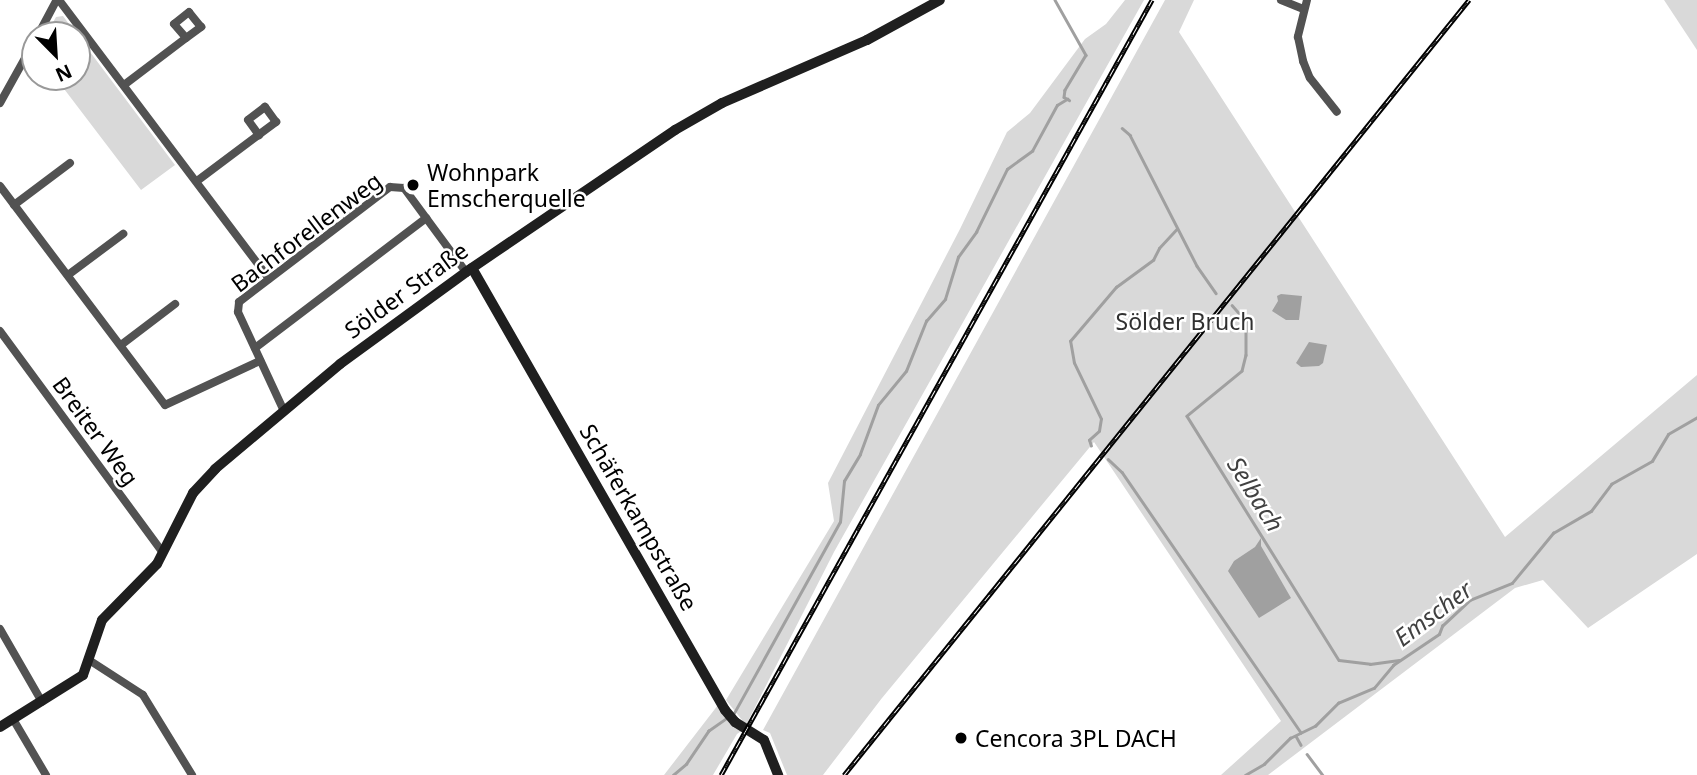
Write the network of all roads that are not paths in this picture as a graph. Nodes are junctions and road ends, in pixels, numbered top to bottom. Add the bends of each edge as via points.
1 (58, 0) edge
2 (940, 0) edge
3 (1281, 0) edge
4 (1305, 4) edge
5 (46, 21) edge
6 (186, 38) dead end
7 (21, 65) edge
8 (124, 85) junction
9 (0, 103) edge
10 (1336, 112) dead end
11 (259, 135) dead end
12 (69, 163) dead end
13 (197, 181) junction
14 (0, 186) edge
15 (14, 205) junction
16 (426, 218) junction
17 (123, 234) dead end
18 (469, 270) junction
19 (68, 275) junction
20 (269, 279) junction
21 (176, 304) dead end
22 (0, 331) edge
23 (121, 345) junction
24 (255, 348) junction
25 (260, 360) junction
26 (284, 409) junction
27 (163, 552) junction
28 (0, 629) edge
29 (89, 660) junction
30 (42, 702) junction
31 (13, 719) junction
32 (0, 727) edge
33 (46, 775) edge
34 (192, 775) edge
35 (778, 775) edge

1 - 5 street
1 - 8 street
2 - 18 street, Sölder Straße via 867,40 722,103
3 - 4 street
4 - 10 street via 1298,37 1303,61
6 - 8 street
7 - 9 street
8 - 13 street
11 - 13 street
12 - 15 street
13 - 20 street
14 - 15 street
15 - 19 street
16 - 18 street, Bachforellenweg
16 - 20 street, Bachforellenweg via 404,188 390,187
16 - 24 street
17 - 19 street
18 - 26 street, Sölder Straße
18 - 35 street, Schäferkampstraße via 725,710 764,740
19 - 23 street
20 - 24 street, Bachforellenweg via 238,306
21 - 23 street
22 - 27 street, Breiter Weg
23 - 25 street via 165,405
24 - 25 street, Bachforellenweg
25 - 26 street, Bachforellenweg
26 - 27 street, Sölder Straße via 193,493
27 - 29 street, Sölder Straße via 102,620
28 - 30 street
29 - 30 street, Sölder Straße via 78,680
29 - 34 street via 143,695
30 - 31 street, Sölder Straße
31 - 32 street, Sölder Straße
31 - 33 street

